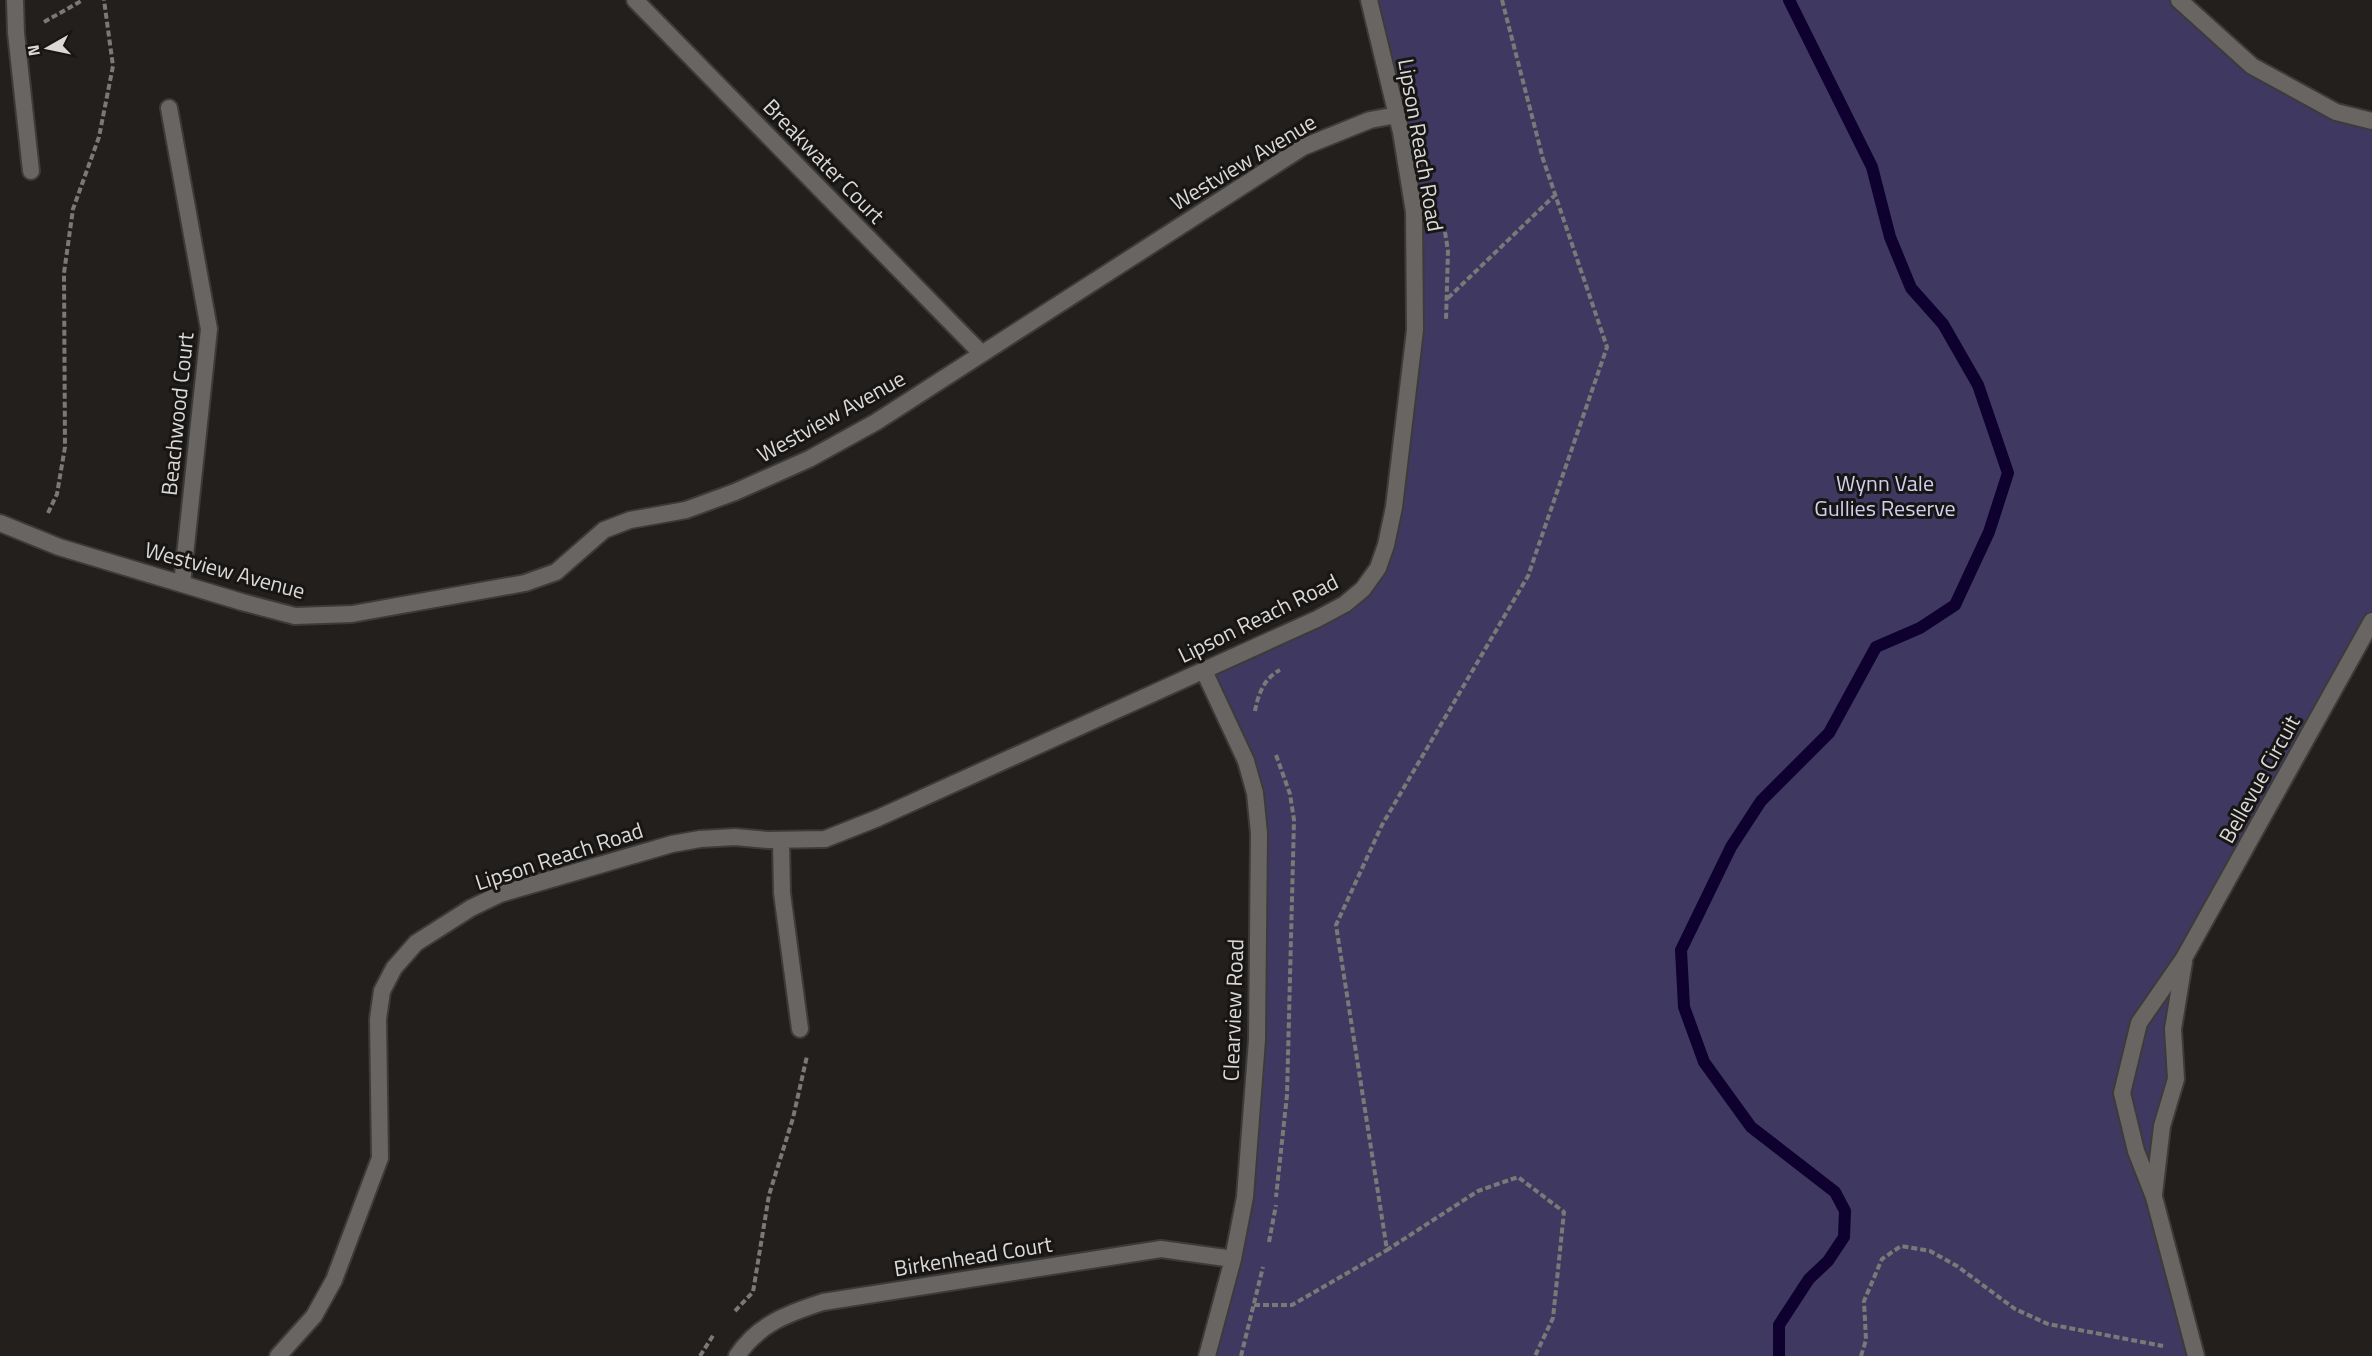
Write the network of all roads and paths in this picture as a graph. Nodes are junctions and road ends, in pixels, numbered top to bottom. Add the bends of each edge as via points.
1 (15, 0) edge
2 (83, 0) edge
3 (104, 0) edge
4 (635, 0) edge
5 (1369, 0) edge
6 (1502, 0) edge
7 (2179, 0) edge
8 (43, 23) dead end
9 (169, 108) dead end
10 (1397, 115) junction
11 (2372, 121) edge
12 (31, 171) dead end
13 (1555, 195) junction
14 (1445, 229) dead end
15 (1448, 298) junction
16 (1446, 329) dead end
17 (1415, 330) junction
18 (981, 353) junction
19 (0, 524) edge
20 (36, 538) junction
21 (182, 584) junction
22 (2372, 621) edge
23 (1282, 669) dead end
24 (1204, 671) junction
25 (1255, 713) dead end
26 (1276, 754) dead end
27 (782, 840) junction
28 (2184, 958) junction
29 (800, 1029) dead end
30 (809, 1050) dead end
31 (2154, 1197) junction
32 (1267, 1247) dead end
33 (1387, 1250) junction
34 (1233, 1259) junction
35 (1265, 1259) dead end
36 (1256, 1305) junction
37 (1220, 1306) junction
38 (729, 1318) dead end
39 (721, 1327) dead end
40 (2196, 1354) edge
41 (278, 1356) edge
42 (700, 1356) edge
43 (737, 1356) edge
44 (1207, 1356) edge
45 (1241, 1356) edge
46 (1535, 1356) edge
47 (1862, 1356) edge

1 - 12 street
2 - 8 path
3 - 20 path via 113,66 99,137 74,209 64,273 65,447 57,494
4 - 18 street, Breakwater Court
5 - 10 street, Lipson Reach Road
6 - 13 path
7 - 11 street via 2252,66 2336,112
9 - 21 street, Beachwood Court via 209,329
10 - 17 street, Lipson Reach Road via 1414,212
10 - 18 street, Westview Avenue via 1370,120 1303,147
13 - 15 path
13 - 33 path via 1607,347 1528,576 1382,825 1336,925
14 - 15 path
15 - 16 path
15 - 17 path
17 - 24 street, Lipson Reach Road via 1394,507 1378,567 1363,589 1346,604
18 - 21 street, Westview Avenue via 876,422 809,459 686,510 630,520 604,530 556,572 525,582 352,614 305,616
19 - 20 street, Westview Avenue
20 - 21 street, Westview Avenue
22 - 28 street, Bellevue Circuit
23 - 25 path via 1259,693
24 - 27 street, Lipson Reach Road via 878,819 825,839
24 - 34 street, Clearview Road via 1246,761 1259,833 1257,1040 1245,1197
26 - 32 path via 1294,820 1287,1095 1282,1158
27 - 29 street via 782,893
27 - 41 street, Lipson Reach Road via 700,838 672,844 500,894 416,943 394,968 382,991 378,1019 380,1158 369,1193 314,1316
28 - 31 street, Bellevue Circuit via 2173,1029 2176,1079 2162,1126
28 - 31 street, Bellevue Circuit via 2139,1023 2122,1093 2136,1151
30 - 38 path via 769,1195 753,1292
31 - 40 street, Bellevue Circuit
33 - 36 path via 1292,1305
33 - 46 path via 1478,1191 1518,1177 1564,1212 1553,1318
34 - 37 street, Clearview Road
34 - 43 street, Birkenhead Court via 1161,1249 823,1302 781,1315
35 - 36 path
36 - 37 path
36 - 45 path
37 - 44 street, Clearview Road
39 - 42 path
40 - 47 path via 2048,1324 2015,1309 1930,1251 1901,1246 1882,1259 1864,1301 1866,1340

